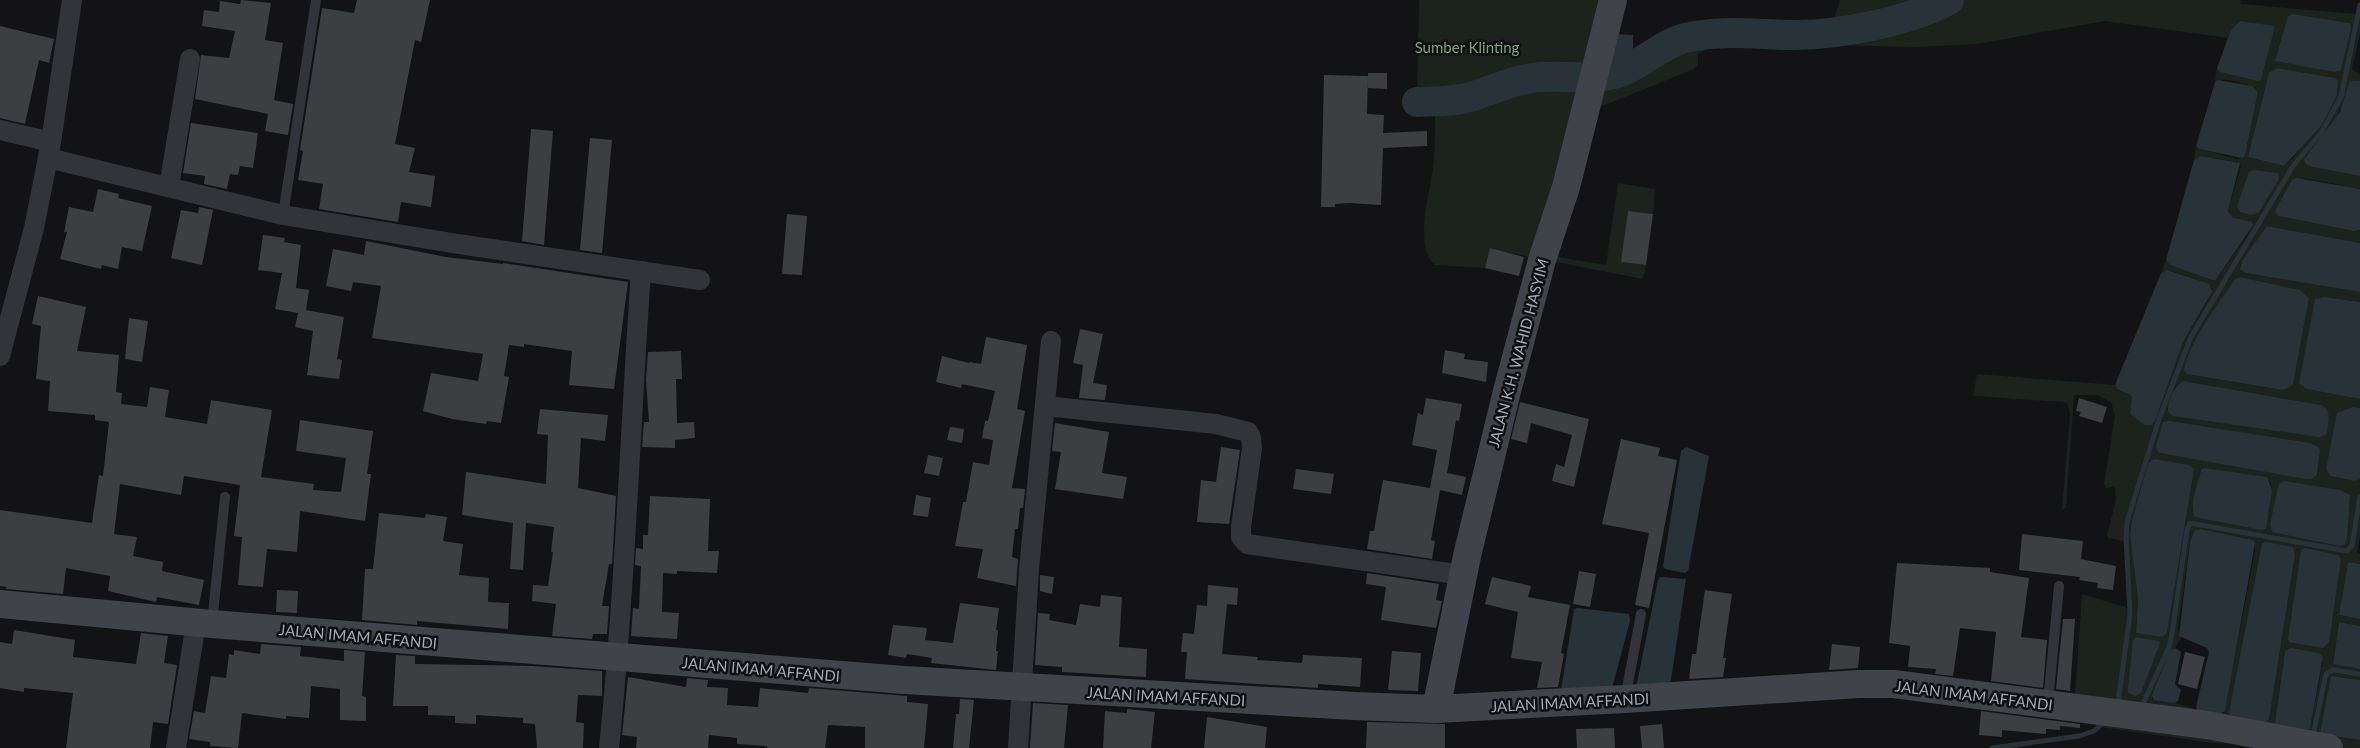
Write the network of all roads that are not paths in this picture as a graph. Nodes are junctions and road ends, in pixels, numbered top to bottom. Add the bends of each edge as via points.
1 (72, 0) edge
2 (316, 0) edge
3 (1613, 0) edge
4 (190, 58) dead end
5 (0, 130) edge
6 (49, 150) junction
7 (169, 188) junction
8 (283, 215) junction
9 (641, 271) junction
10 (700, 280) dead end
11 (6, 311) edge
12 (1052, 341) dead end
13 (0, 356) edge
14 (1045, 406) junction
15 (225, 497) dead end
16 (1463, 575) junction
17 (2059, 586) dead end
18 (0, 604) edge
19 (1641, 614) dead end
20 (204, 623) junction
21 (618, 657) junction
22 (1021, 689) junction
23 (1624, 700) junction
24 (2048, 703) junction
25 (1436, 709) junction
26 (176, 748) edge
27 (609, 748) edge
28 (1018, 748) edge
29 (2329, 748) edge

1 - 6 street
2 - 8 lane
3 - 16 street, JALAN K.H. WAHID HASYIM via 1566,187 1542,260 1507,391
4 - 7 street
5 - 6 street
6 - 7 street
6 - 11 street via 30,246
7 - 8 street
8 - 9 street via 452,244
9 - 10 street
9 - 21 street
11 - 13 street
12 - 14 street
14 - 16 street via 1216,424 1248,432 1252,448 1241,527 1241,536 1247,544
14 - 22 street
15 - 20 lane
16 - 25 street, JALAN K.H. WAHID HASYIM
17 - 24 lane
18 - 20 street, JALAN IMAM AFFANDI
19 - 23 lane
20 - 21 street, JALAN IMAM AFFANDI
20 - 26 street
21 - 22 street, JALAN IMAM AFFANDI
21 - 27 street
22 - 25 street, JALAN IMAM AFFANDI
22 - 28 street
23 - 24 street, JALAN IMAM AFFANDI via 1859,684 1932,688
23 - 25 street, JALAN IMAM AFFANDI
24 - 29 street, JALAN IMAM AFFANDI via 2207,725

